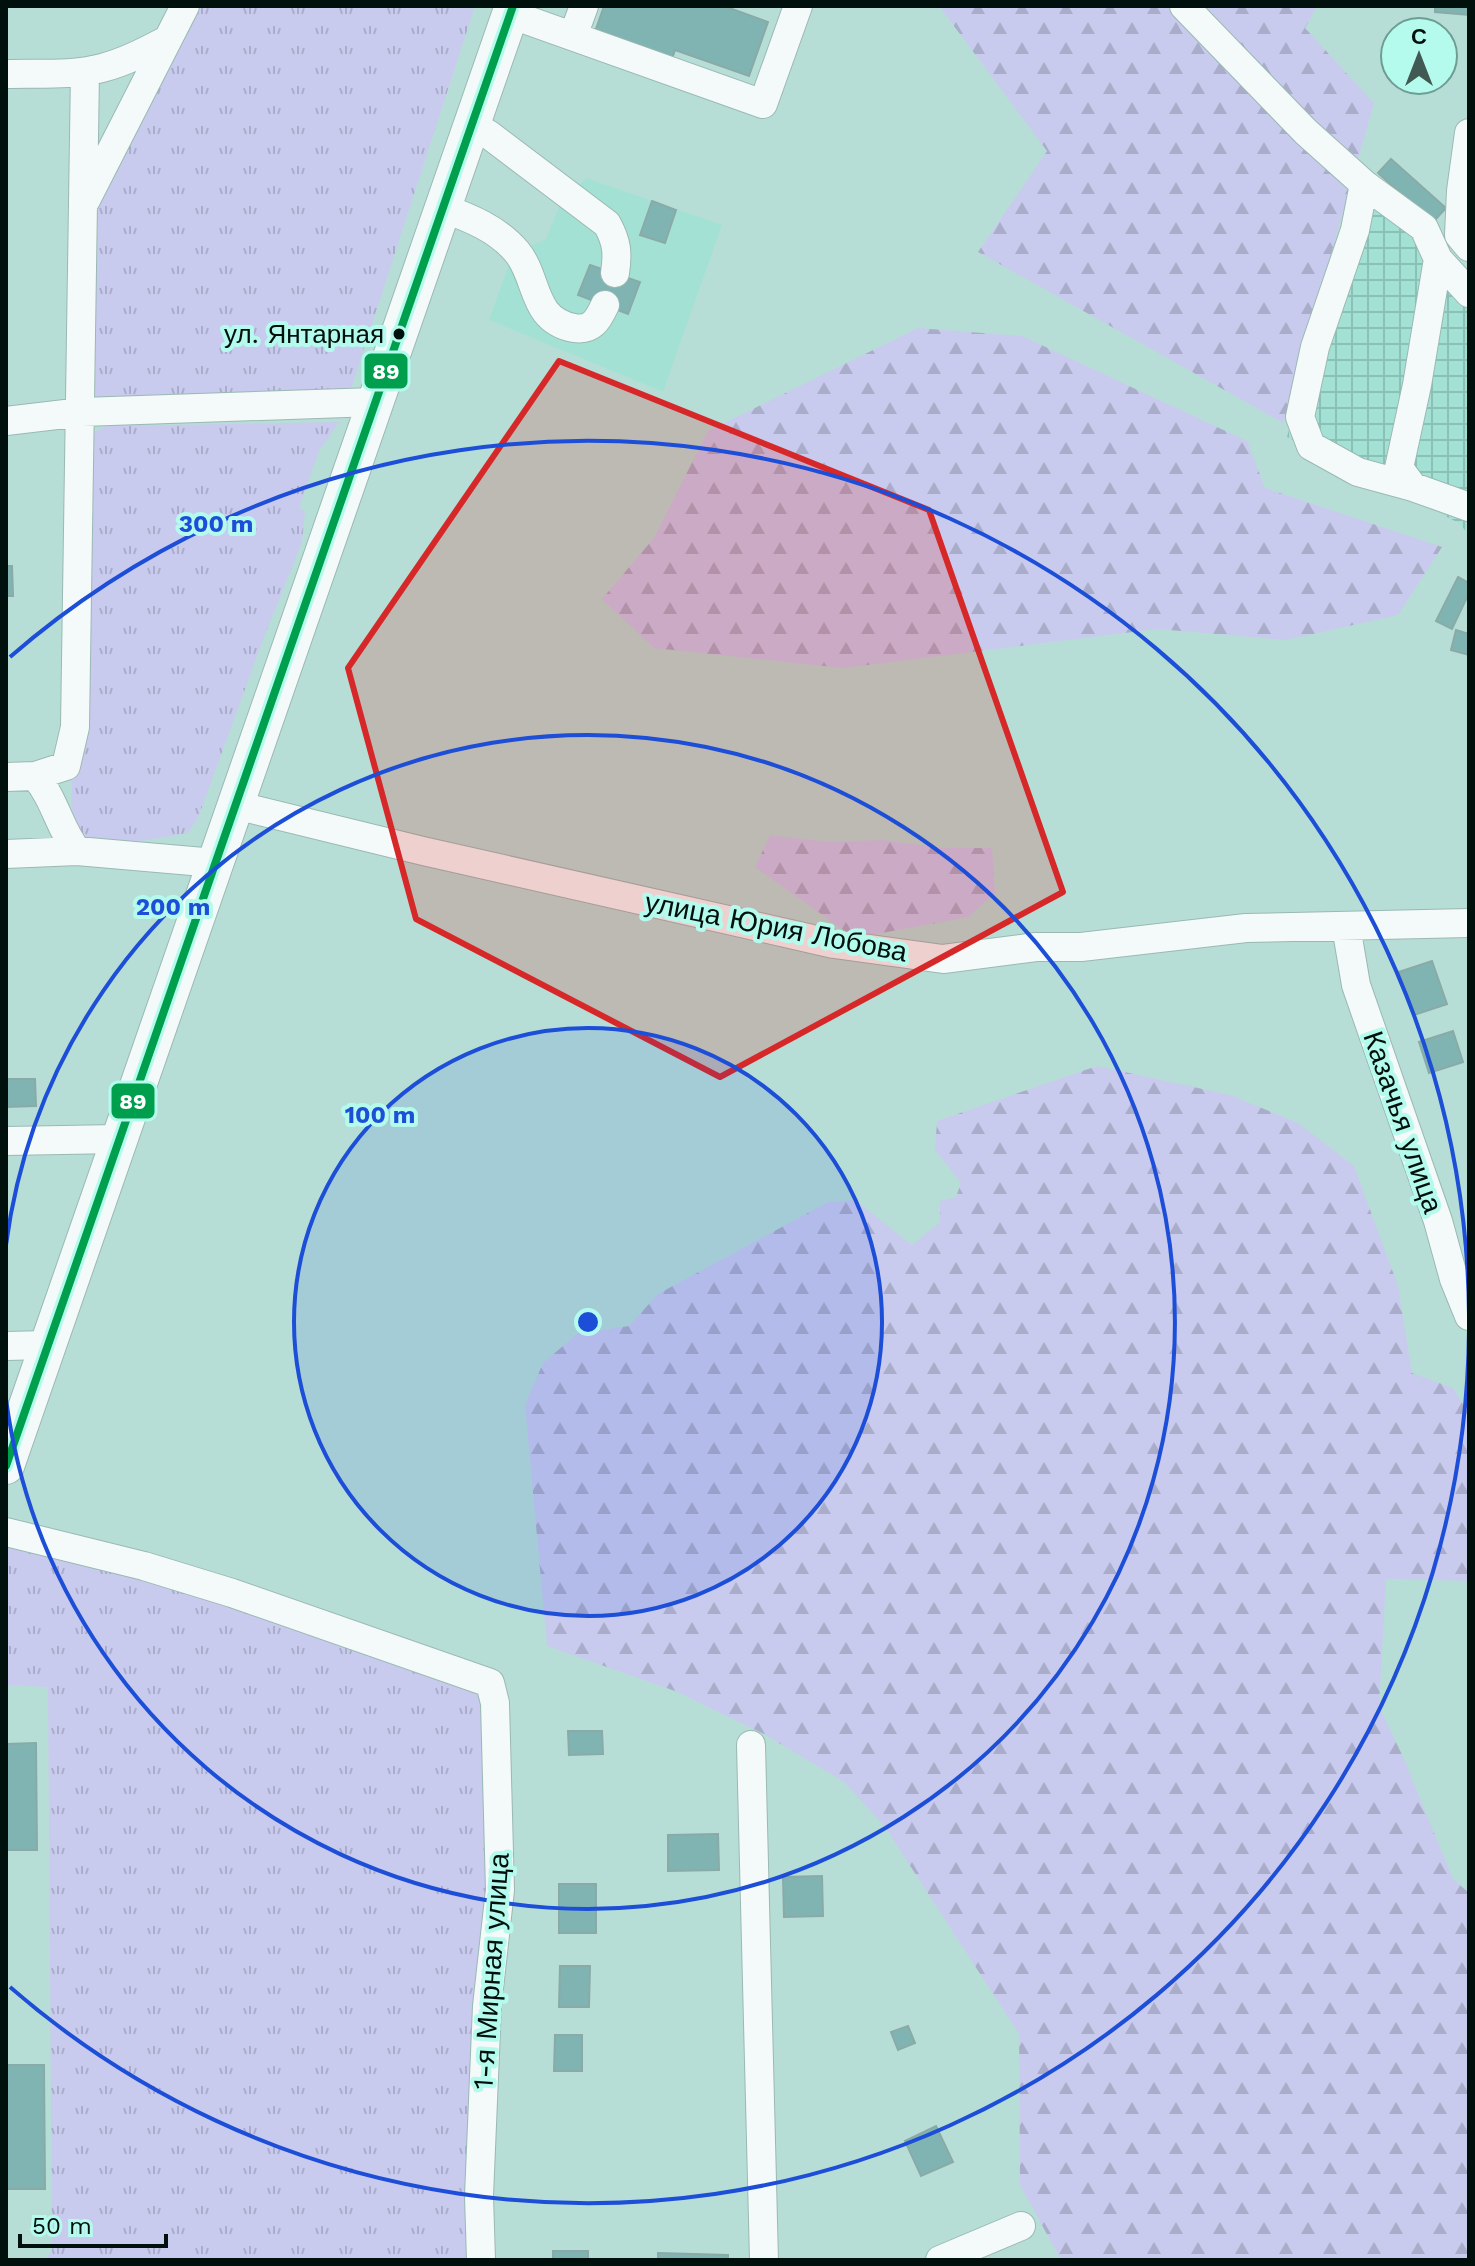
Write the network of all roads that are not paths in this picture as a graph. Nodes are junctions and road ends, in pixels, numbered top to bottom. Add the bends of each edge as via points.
1 (185, 6) edge
2 (584, 6) edge
3 (798, 6) edge
4 (1184, 6) edge
5 (509, 17) edge
6 (573, 36) junction
7 (167, 40) junction
8 (85, 72) junction
9 (6, 74) edge
10 (472, 125) junction
11 (1469, 133) edge
12 (1364, 184) junction
13 (1465, 191) edge
14 (83, 204) junction
15 (443, 208) junction
16 (1469, 247) edge
17 (1438, 259) junction
18 (615, 273) dead end
19 (1469, 293) edge
20 (605, 305) dead end
21 (375, 402) junction
22 (82, 412) junction
23 (6, 421) edge
24 (1413, 487) junction
25 (1469, 507) edge
26 (35, 776) junction
27 (6, 777) edge
28 (235, 805) junction
29 (77, 851) junction
30 (6, 854) edge
31 (215, 863) junction
32 (1469, 923) edge
33 (1346, 926) junction
34 (119, 1139) junction
35 (6, 1141) edge
36 (1469, 1316) edge
37 (48, 1345) junction
38 (6, 1346) edge
39 (6, 1466) edge
40 (6, 1532) edge
41 (751, 1745) dead end
42 (1021, 2226) dead end
43 (481, 2260) edge
44 (764, 2260) edge
45 (940, 2260) edge

1 - 7 street
2 - 6 street
3 - 6 street via 763,104
4 - 12 street
5 - 6 street
5 - 10 main road
7 - 8 street via 138,56
7 - 14 street
8 - 9 street
8 - 14 street
10 - 15 main road
10 - 18 street via 607,224 616,240
11 - 13 street
12 - 17 street via 1424,228
12 - 24 street via 1355,230 1315,347 1300,417 1311,446 1358,472
13 - 16 street via 1459,235
14 - 22 street
15 - 20 street via 476,220 511,246 539,305 560,325 583,329 596,323
15 - 21 main road
17 - 19 street
17 - 24 street via 1399,468
21 - 22 street
21 - 28 main road
22 - 23 street
22 - 26 street via 75,727 66,766
24 - 25 street
26 - 27 street
26 - 29 street via 48,791
28 - 31 main road
28 - 33 street, улица Юрия Лобова via 811,939 943,959 1246,928
29 - 30 street
29 - 31 street
31 - 34 main road
32 - 33 street, улица Юрия Лобова
33 - 36 street, Казачья улица via 1356,985
34 - 35 street
34 - 37 main road
37 - 38 street
37 - 39 main road
40 - 43 street, 1-я Мирная улица via 232,1593 490,1683 495,1703 500,1890 487,2006
41 - 44 street
42 - 45 street

